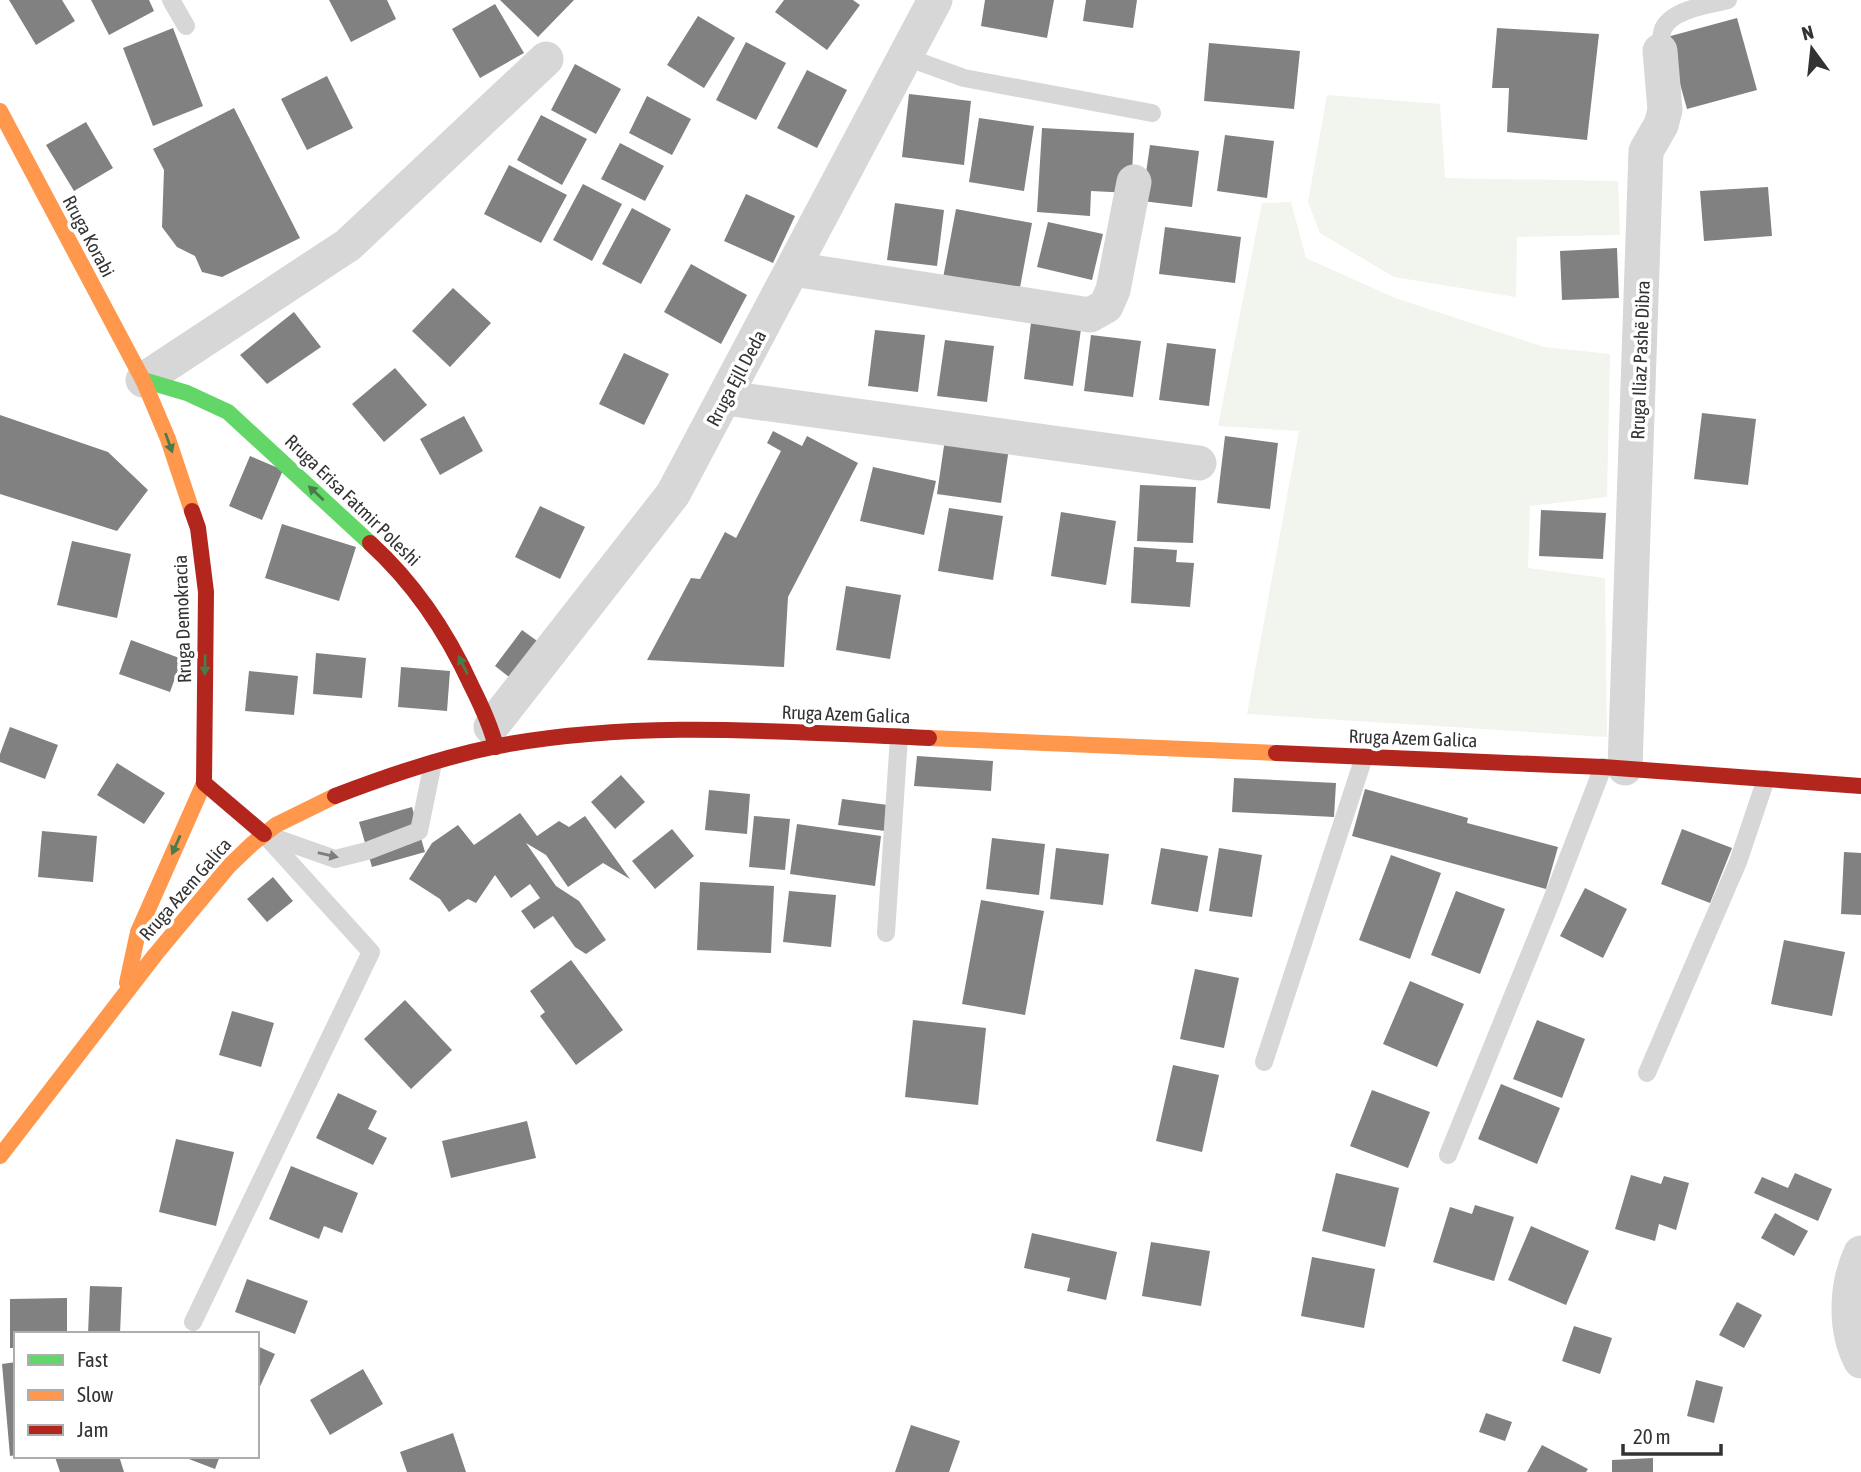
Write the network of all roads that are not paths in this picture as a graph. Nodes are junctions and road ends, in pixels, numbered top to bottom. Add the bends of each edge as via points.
1 (171, 0) edge
2 (935, 0) edge
3 (1728, 0) edge
4 (186, 26) dead end
5 (1660, 51) joint
6 (906, 57) junction
7 (545, 59) dead end
8 (0, 111) edge
9 (1152, 113) dead end
10 (1134, 182) dead end
11 (793, 269) junction
12 (143, 380) junction
13 (726, 398) junction
14 (1199, 463) dead end
15 (494, 737) junction
16 (899, 737) junction
17 (1364, 757) junction
18 (433, 762) junction
19 (1614, 768) junction
20 (1766, 779) junction
21 (204, 783) junction
22 (1861, 786) edge
23 (264, 834) junction
24 (886, 933) dead end
25 (125, 991) junction
26 (1264, 1062) dead end
27 (1647, 1073) dead end
28 (1448, 1155) dead end
29 (0, 1156) edge
30 (1861, 1253) edge
31 (193, 1322) dead end
32 (1861, 1361) edge

1 - 4 lane
2 - 6 street, Rruga Ejll Deda
3 - 5 lane, Rruga Iliaz Pashë Dibra via 1671,18
5 - 19 street, Rruga Iliaz Pashë Dibra via 1665,110 1646,151
6 - 9 lane via 964,78
6 - 11 street, Rruga Ejll Deda
7 - 12 street via 348,245
8 - 12 main road, Rruga Korabi
10 - 11 street via 1113,290 1106,306 1090,315
11 - 13 street, Rruga Ejll Deda
15 -> 12 main road, Rruga Erisa Fatmir Poleshi via 455,649 421,596 384,555 228,412 194,394
12 -> 21 main road, Rruga Demokracia via 188,496 203,559
13 - 14 street
13 - 15 street, Rruga Ejll Deda via 673,494
15 - 16 main road, Rruga Azem Galica via 726,729
15 - 18 main road, Rruga Azem Galica
16 - 17 main road, Rruga Azem Galica
16 - 24 lane
17 - 19 main road, Rruga Azem Galica
17 - 26 lane
18 - 23 main road, Rruga Azem Galica via 354,789 298,813
23 -> 18 lane via 335,859 419,831
19 - 20 main road, Rruga Azem Galica
19 - 28 lane via 1551,902
20 - 22 main road, Rruga Azem Galica
20 - 27 lane via 1738,862
21 - 23 main road
21 -> 25 main road, Rruga Demokracia via 138,932
23 - 25 main road, Rruga Azem Galica via 222,873
23 - 31 lane via 372,952
25 - 29 main road, Rruga Azem Galica
30 - 32 street via 1853,1269 1848,1310

